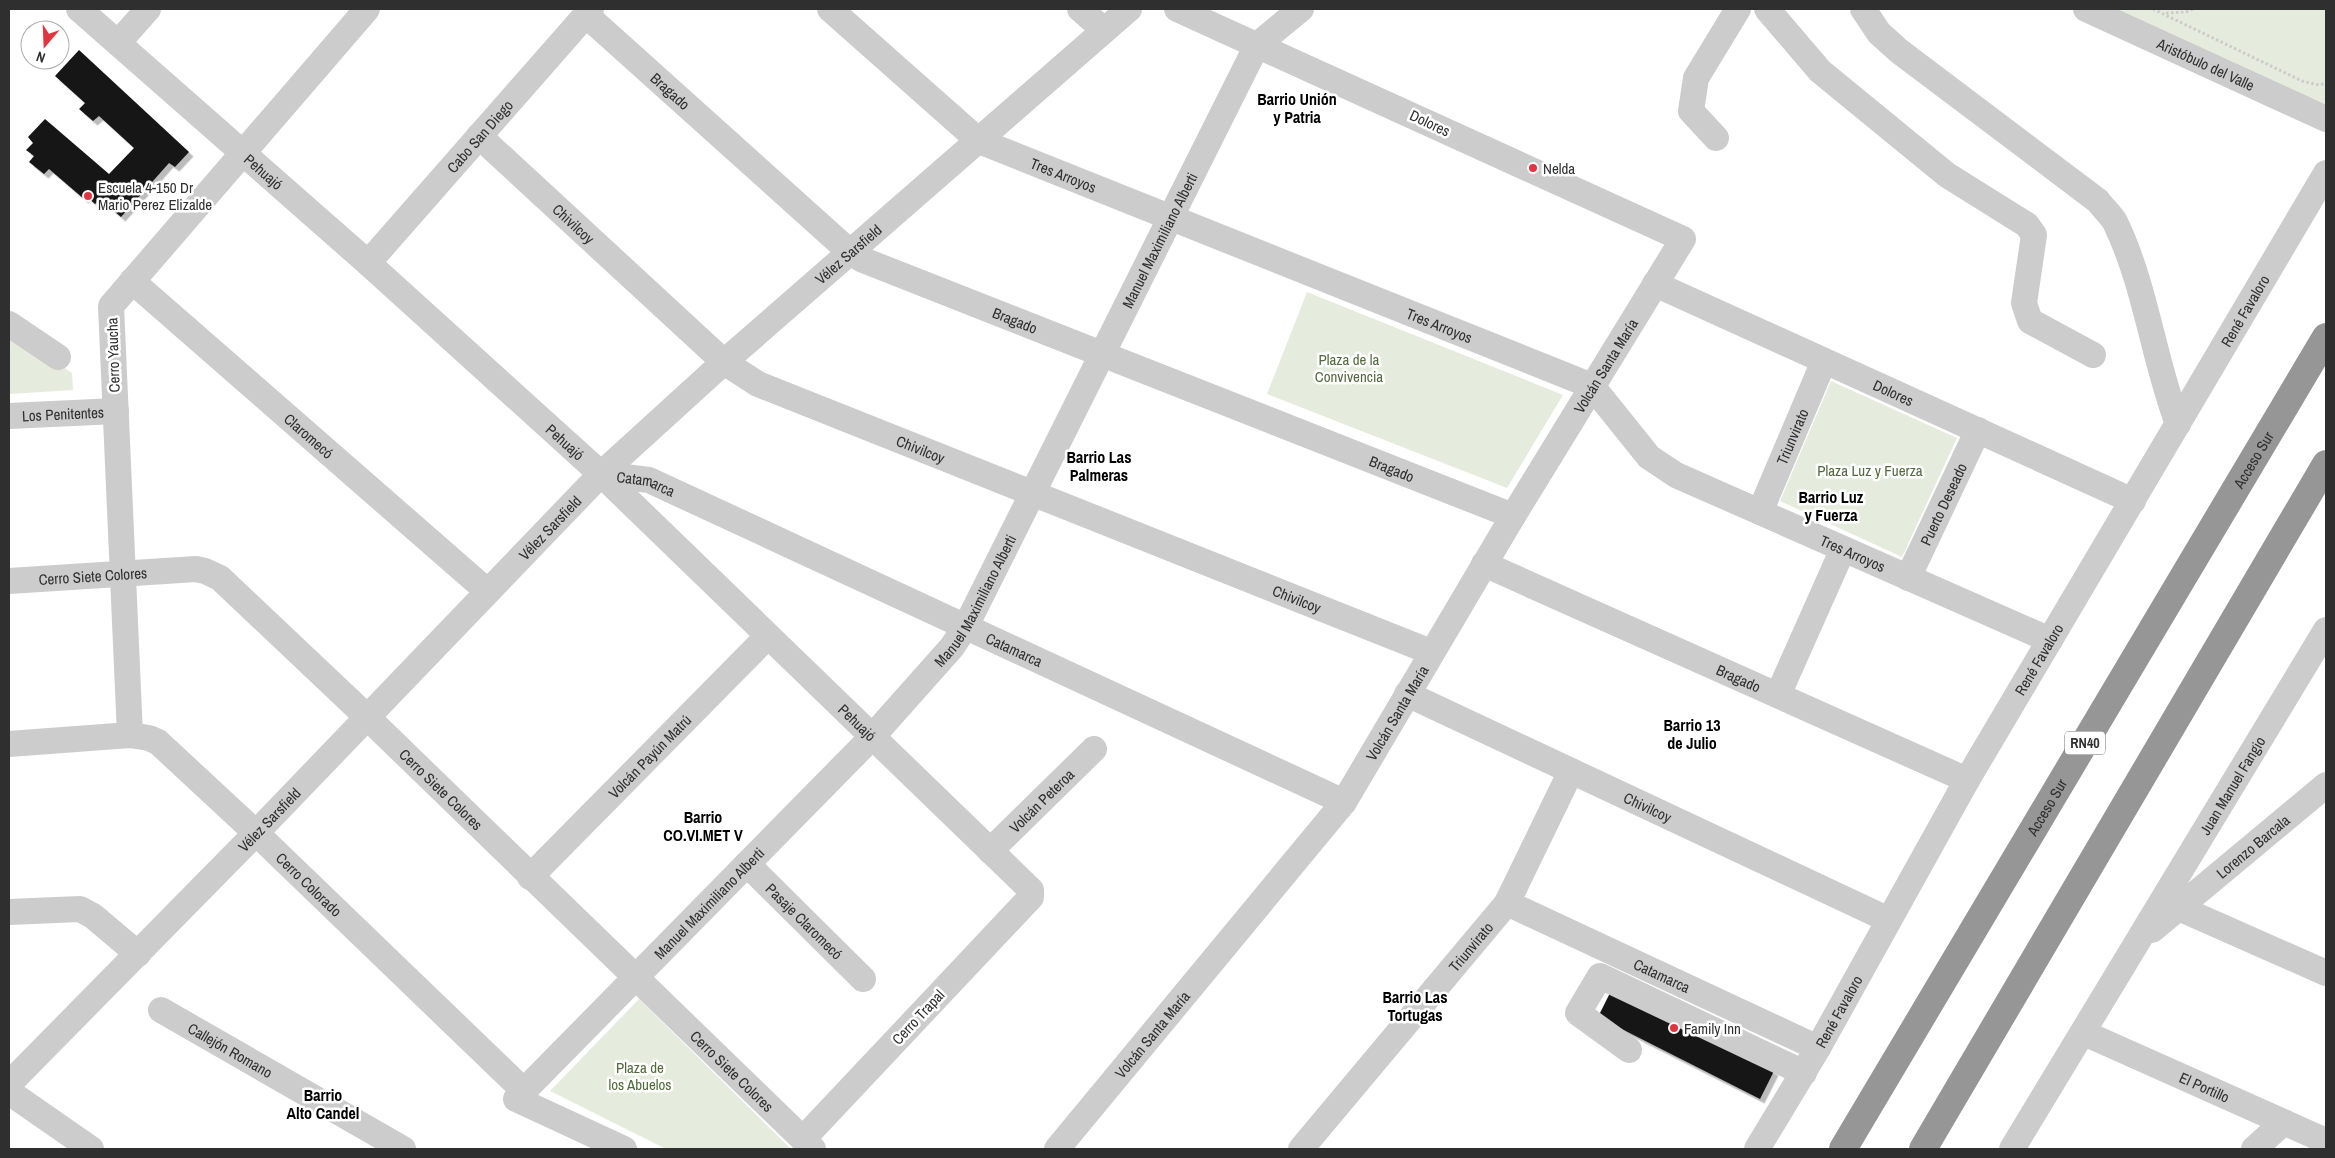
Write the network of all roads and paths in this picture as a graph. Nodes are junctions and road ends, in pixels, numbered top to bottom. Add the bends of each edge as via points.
1 (79, 9) edge
2 (148, 9) edge
3 (367, 9) edge
4 (830, 9) edge
5 (1080, 9) edge
6 (1129, 9) edge
7 (1177, 9) edge
8 (1301, 9) edge
9 (1738, 9) edge
10 (1766, 9) edge
11 (1862, 9) edge
12 (2086, 9) edge
13 (2153, 9) edge
14 (2193, 9) edge
15 (588, 12) edge
16 (2160, 12) junction
17 (1104, 30) junction
18 (118, 43) junction
19 (1257, 45) junction
20 (2326, 83) edge
21 (2326, 119) edge
22 (479, 136) junction
23 (1716, 138) dead end
24 (979, 141) junction
25 (242, 152) junction
26 (2326, 174) edge
27 (1171, 217) junction
28 (1683, 239) joint
29 (851, 253) junction
30 (368, 263) junction
31 (132, 281) junction
32 (1655, 284) junction
33 (9, 324) edge
34 (2326, 337) edge
35 (1102, 356) junction
36 (2093, 356) dead end
37 (58, 357) dead end
38 (1824, 361) junction
39 (724, 362) junction
40 (1592, 386) junction
41 (116, 411) junction
42 (9, 416) edge
43 (2178, 424) junction
44 (1978, 430) junction
45 (2326, 464) edge
46 (600, 474) junction
47 (1032, 494) junction
48 (2133, 500) junction
49 (1760, 512) junction
50 (1513, 516) junction
51 (1843, 549) junction
52 (1484, 564) junction
53 (123, 574) junction
54 (1908, 578) junction
55 (9, 581) edge
56 (487, 590) junction
57 (966, 626) junction
58 (2326, 630) edge
59 (768, 636) junction
60 (2050, 640) junction
61 (1431, 652) junction
62 (1407, 694) junction
63 (1778, 695) junction
64 (367, 717) junction
65 (130, 735) junction
66 (872, 737) junction
67 (9, 744) edge
68 (1094, 749) dead end
69 (1570, 771) junction
70 (1967, 780) junction
71 (2326, 785) edge
72 (1344, 802) junction
73 (256, 833) junction
74 (990, 851) junction
75 (747, 864) junction
76 (530, 877) junction
77 (1032, 894) joint
78 (1507, 903) junction
79 (2179, 908) junction
80 (9, 912) edge
81 (1889, 920) junction
82 (2139, 942) junction
83 (138, 954) junction
84 (2326, 973) edge
85 (635, 979) junction
86 (864, 979) dead end
87 (161, 1010) dead end
88 (2084, 1033) junction
89 (1818, 1048) junction
90 (1629, 1050) dead end
91 (1804, 1072) junction
92 (9, 1084) edge
93 (9, 1092) edge
94 (520, 1095) junction
95 (2284, 1122) junction
96 (582, 1141) edge
97 (2326, 1141) edge
98 (808, 1144) edge
99 (91, 1149) edge
100 (403, 1149) edge
101 (624, 1149) edge
102 (1057, 1149) edge
103 (1301, 1149) edge
104 (1757, 1149) edge
105 (1843, 1149) edge
106 (1923, 1149) edge
107 (2012, 1149) edge
108 (2254, 1149) edge

1 - 18 street, Pehuajó
2 - 18 street
3 - 25 street, Cerro Yaucha
4 - 24 street, Tres Arroyos
5 - 17 street
6 - 17 street, Vélez Sarsfield
7 - 19 street, Dolores
8 - 19 street, Manuel Maximiliano Alberti
9 - 23 street via 1696,78 1690,111
10 - 36 street via 1820,71 1947,175 2027,225 2034,235 2024,303 2030,321
11 - 43 street via 1879,33 1899,51 2098,201 2114,220 2140,287
12 - 21 street, Aristóbulo del Valle
13 - 16 path
14 - 16 path via 2172,14
15 - 22 street, Cabo San Diego
15 - 29 street, Bragado
16 - 20 path via 2302,80 2319,85
17 - 24 street, Vélez Sarsfield
18 - 25 street, Pehuajó
19 - 27 street, Manuel Maximiliano Alberti
19 - 28 street, Dolores
22 - 30 street, Cabo San Diego
22 - 39 street, Chivilcoy
24 - 27 street, Tres Arroyos
24 - 29 street, Vélez Sarsfield
25 - 30 street, Pehuajó
25 - 31 street, Cerro Yaucha
26 - 43 street, René Favaloro
27 - 35 street, Manuel Maximiliano Alberti
27 - 40 street, Tres Arroyos
28 - 32 street, Volcán Santa María
29 - 35 street, Bragado
29 - 39 street, Vélez Sarsfield
30 - 46 street, Pehuajó
31 - 41 street, Cerro Yaucha via 111,306
31 - 56 street, Claromecó
32 - 38 street, Dolores
32 - 40 street, Volcán Santa María
33 - 37 street
34 - 105 highway, Acceso Sur / RN40
35 - 47 street, Manuel Maximiliano Alberti
35 - 50 street, Bragado
38 - 44 street, Dolores
38 - 49 street, Triunvirato
39 - 46 street, Vélez Sarsfield
39 - 47 street, Chivilcoy via 758,384
40 - 49 street, Tres Arroyos via 1649,456 1662,467
40 - 50 street, Volcán Santa María
41 - 42 street, Los Penitentes
41 - 53 street, Cerro Yaucha
43 - 48 street, René Favaloro
44 - 48 street, Dolores
44 - 54 street, Puerto Deseado
45 - 106 highway
46 - 56 street, Vélez Sarsfield
46 - 57 street, Catamarca via 649,480
46 - 59 street, Pehuajó
47 - 57 street, Manuel Maximiliano Alberti
47 - 61 street, Chivilcoy
48 - 60 street, René Favaloro
49 - 51 street, Tres Arroyos
50 - 52 street, Volcán Santa María
51 - 54 street, Tres Arroyos
51 - 63 street
52 - 61 street, Volcán Santa María
52 - 63 street, Bragado
53 - 55 street, Cerro Siete Colores
53 - 64 street, Cerro Siete Colores via 196,569 212,574 227,584
53 - 65 street, Cerro Yaucha
54 - 60 street, Tres Arroyos
56 - 64 street, Vélez Sarsfield
57 - 66 street, Manuel Maximiliano Alberti via 952,647
57 - 72 street, Catamarca
58 - 82 street, Juan Manuel Fangio
59 - 66 street, Pehuajó
59 - 76 street, Volcán Payún Matrú
60 - 70 street, René Favaloro
61 - 62 street, Volcán Santa María
62 - 69 street, Chivilcoy
62 - 72 street, Volcán Santa María
63 - 70 street, Bragado
64 - 73 street, Vélez Sarsfield
64 - 76 street, Cerro Siete Colores
65 - 67 street, Cerro Colorado
65 - 73 street, Cerro Colorado via 158,742
66 - 74 street, Pehuajó
66 - 75 street, Manuel Maximiliano Alberti
68 - 74 street, Volcán Peteroa
69 - 78 street, Triunvirato
69 - 81 street, Chivilcoy
70 - 81 street, René Favaloro
71 - 79 street, Lorenzo Barcala
72 - 102 street, Volcán Santa María
73 - 83 street, Vélez Sarsfield
73 - 94 street, Cerro Colorado
74 - 77 street, Pehuajó
75 - 85 street, Manuel Maximiliano Alberti
75 - 86 street, Pasaje Claromecó
76 - 85 street, Cerro Siete Colores
77 - 98 street, Cerro Trapal
78 - 89 street, Catamarca
78 - 103 street, Triunvirato
79 - 82 street, Juan Manuel Fangio
79 - 84 street
80 - 83 street via 80,909
81 - 89 street, René Favaloro
82 - 88 street, Juan Manuel Fangio
83 - 92 street, Vélez Sarsfield
85 - 94 street, Manuel Maximiliano Alberti
85 - 98 street, Cerro Siete Colores
87 - 100 street, Callejón Romano
88 - 95 street, El Portillo
88 - 107 street, Juan Manuel Fangio
89 - 91 street, René Favaloro
90 - 91 street via 1578,1013 1600,976
91 - 104 street, René Favaloro
93 - 99 street
94 - 96 street, Cerro Colorado
95 - 97 street, El Portillo
95 - 108 street
96 - 101 street, Cerro Colorado

